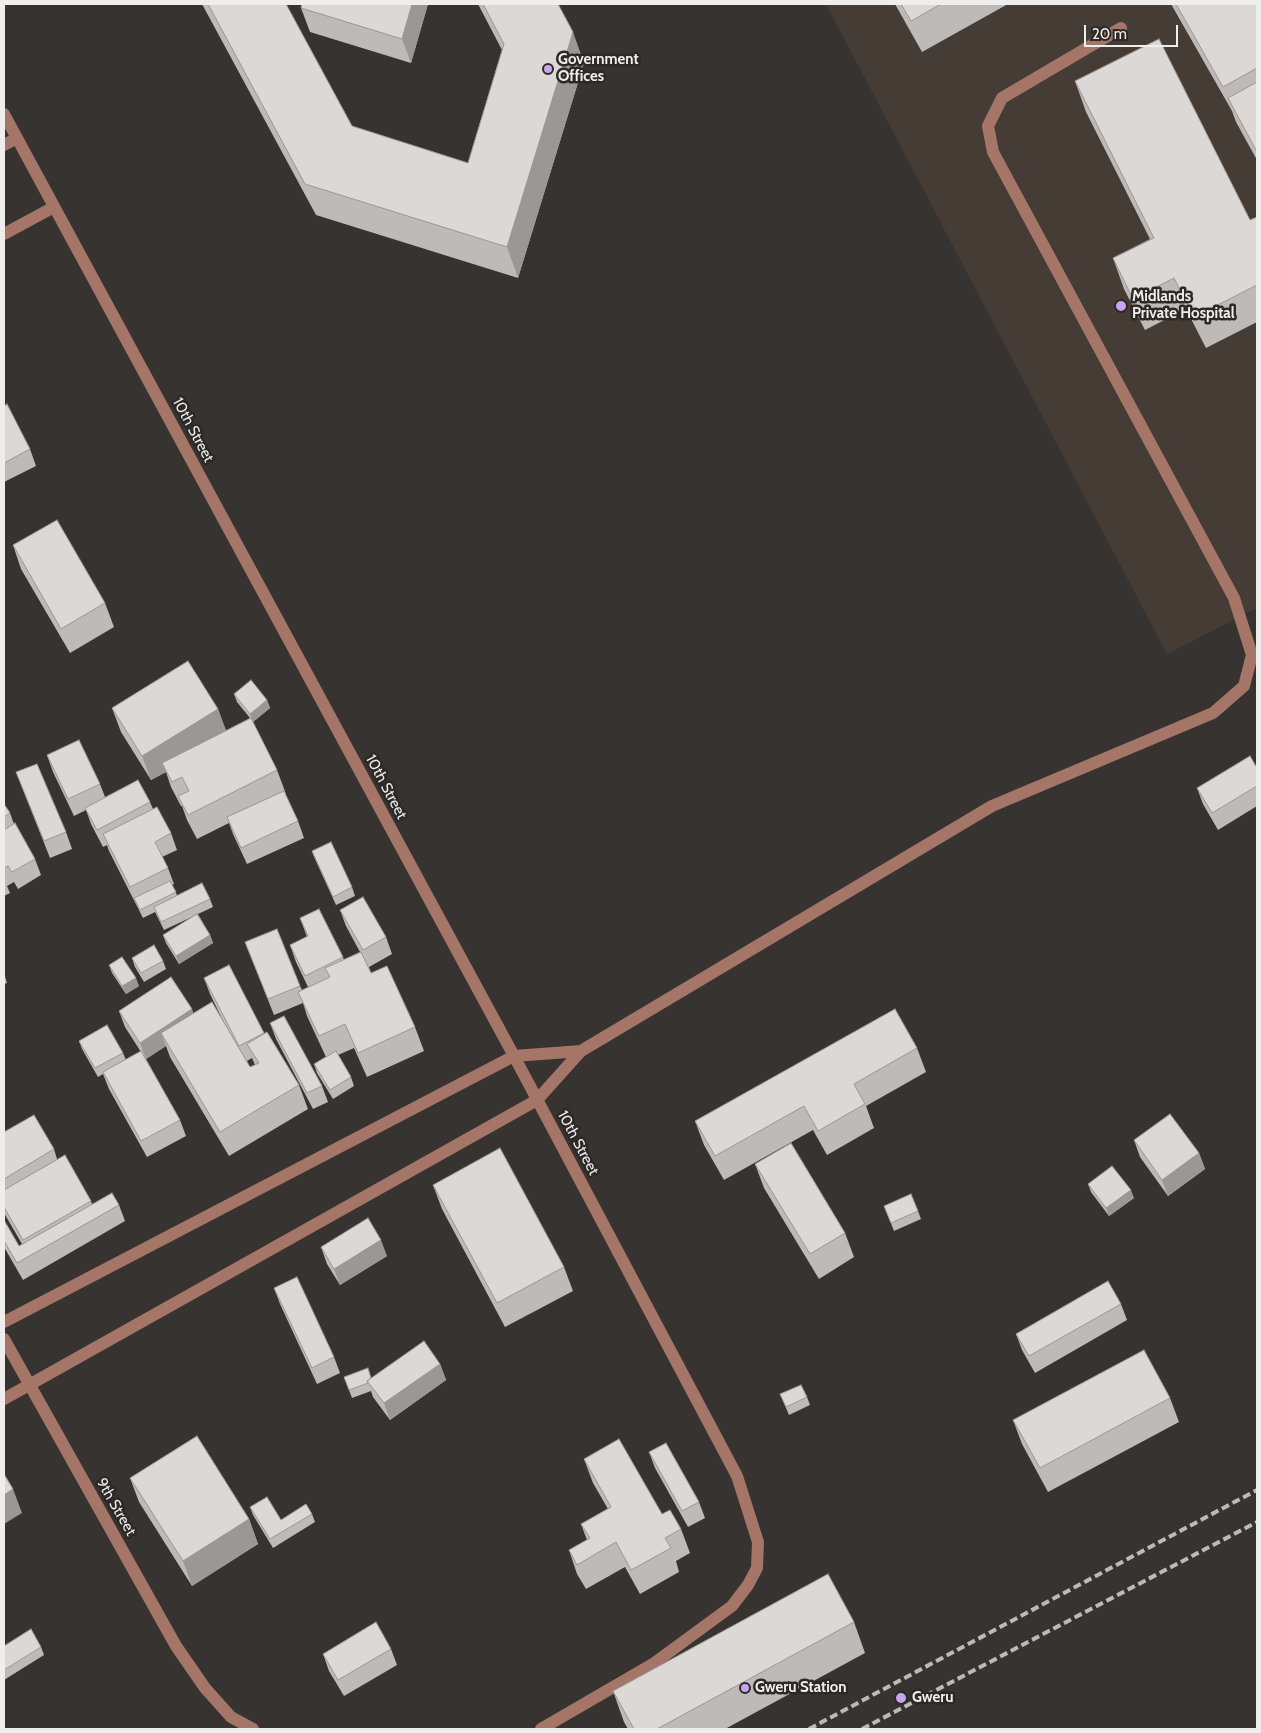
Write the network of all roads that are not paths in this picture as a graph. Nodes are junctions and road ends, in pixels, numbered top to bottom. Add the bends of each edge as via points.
1 (1121, 28) dead end
2 (4, 114) edge
3 (16, 138) junction
4 (4, 145) edge
5 (54, 207) junction
6 (4, 234) edge
7 (1257, 678) edge
8 (1244, 686) junction
9 (581, 1051) junction
10 (514, 1056) junction
11 (537, 1100) junction
12 (4, 1322) edge
13 (4, 1339) edge
14 (28, 1385) junction
15 (4, 1399) edge
16 (253, 1729) edge
17 (541, 1729) edge

1 - 8 street via 1002,98 988,126 993,152 1234,598 1252,655
2 - 3 street, 10th Street
3 - 4 street
3 - 5 street, 10th Street
5 - 6 street
5 - 10 street, 10th Street
7 - 8 street
8 - 9 street via 1213,712 992,806
9 - 10 street
9 - 11 street
10 - 11 street, 10th Street
10 - 12 street
11 - 14 street
11 - 17 street, 10th Street via 737,1476 758,1542 757,1568 732,1606 653,1664
13 - 14 street, 9th Street
14 - 15 street
14 - 16 street, 9th Street via 176,1646 205,1688 231,1716

